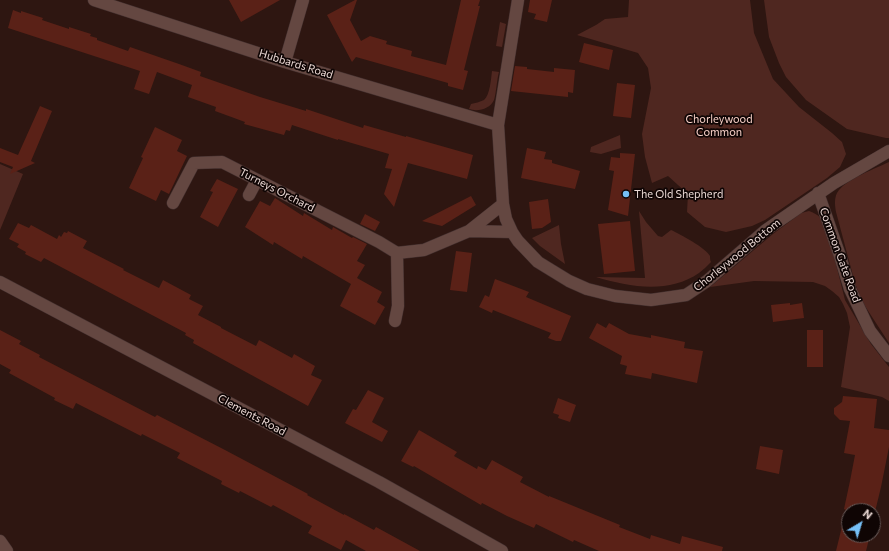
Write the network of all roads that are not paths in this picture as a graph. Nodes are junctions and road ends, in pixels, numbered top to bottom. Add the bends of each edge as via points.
1 (94, 0) edge
2 (303, 0) edge
3 (518, 0) edge
4 (285, 62) junction
5 (498, 125) junction
6 (889, 151) edge
7 (257, 180) junction
8 (818, 193) junction
9 (249, 195) dead end
10 (173, 203) dead end
11 (502, 204) junction
12 (469, 231) junction
13 (512, 232) junction
14 (397, 253) junction
15 (0, 282) edge
16 (395, 320) dead end
17 (889, 356) edge
18 (0, 541) edge
19 (7, 551) edge
20 (502, 551) edge

1 - 4 street, Hubbards Road
2 - 4 street
3 - 5 street, Chorleywood Bottom
4 - 5 street, Hubbards Road
5 - 11 street, Chorleywood Bottom
6 - 8 street, Chorleywood Bottom
7 - 9 street
7 - 10 street, Turneys Orchard via 222,162 194,163
7 - 14 street, Turneys Orchard
8 - 13 street, Chorleywood Bottom via 766,230 707,281 686,294 651,300 615,296 587,289 570,281 538,262 518,242
8 - 17 street, Common Gate Road via 850,290 870,331
11 - 12 street
11 - 13 street, Chorleywood Bottom
12 - 13 street
12 - 14 street via 424,250
14 - 16 street via 398,306
15 - 20 street, Clements Road via 379,482
18 - 19 street

